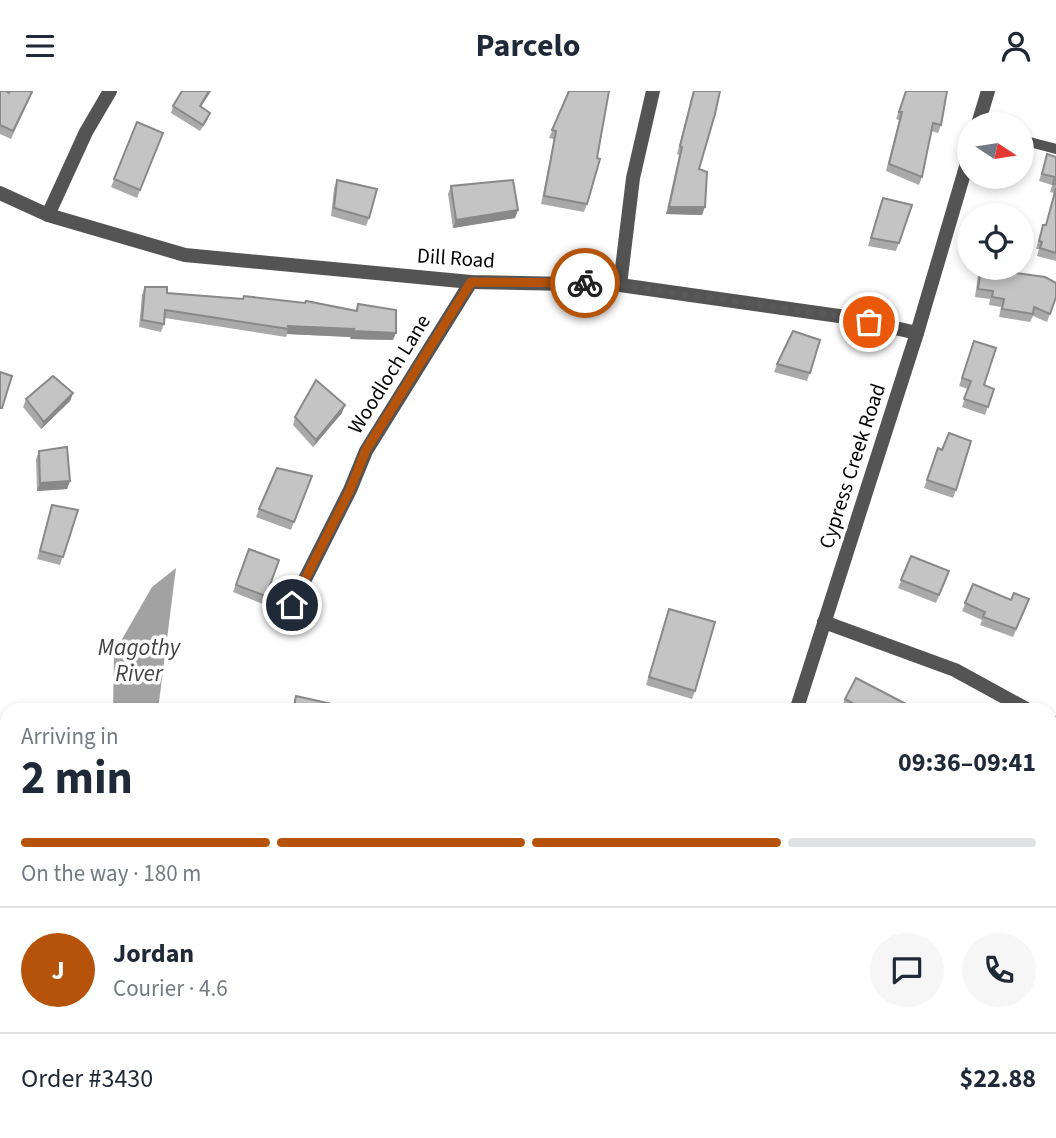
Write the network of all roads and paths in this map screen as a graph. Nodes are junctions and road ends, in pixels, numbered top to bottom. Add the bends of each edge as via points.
1 (110, 91) edge
2 (653, 91) edge
3 (988, 91) edge
4 (982, 112) edge
5 (1034, 143) edge
6 (1056, 149) edge
7 (959, 189) edge
8 (0, 193) edge
9 (48, 215) junction
10 (471, 282) junction
11 (620, 285) junction
12 (917, 333) junction
13 (292, 605) dead end
14 (824, 622) junction
15 (799, 703) edge
16 (1016, 703) edge

1 - 9 street
2 - 11 street via 633,178
3 - 4 street
5 - 6 lane
7 - 12 street, Cypress Creek Road
8 - 9 street, Dill Road
9 - 10 street, Dill Road via 185,255
10 - 11 street, Dill Road
10 - 13 street, Woodloch Lane via 366,450
11 - 12 street, Dill Road via 846,317
12 - 14 street, Cypress Creek Road
14 - 15 street, Cypress Creek Road
14 - 16 street via 956,670

